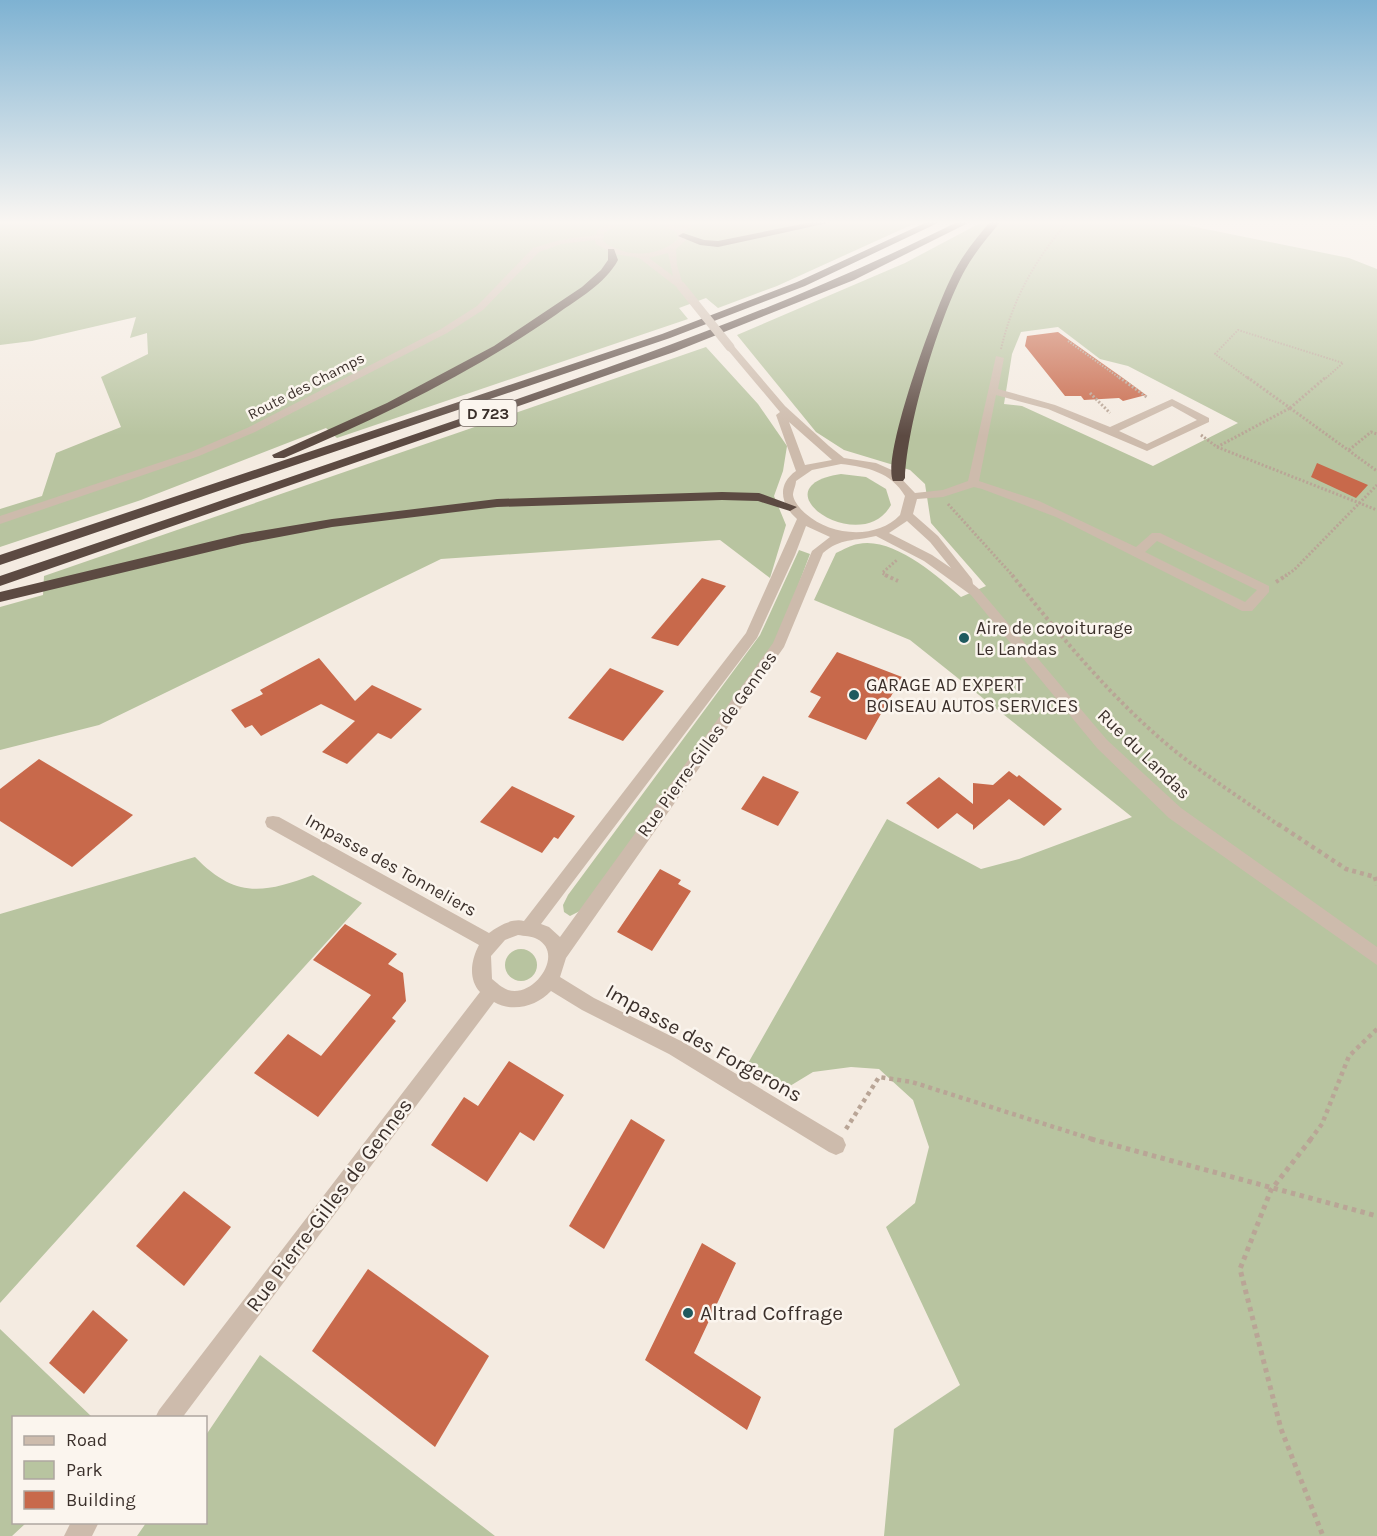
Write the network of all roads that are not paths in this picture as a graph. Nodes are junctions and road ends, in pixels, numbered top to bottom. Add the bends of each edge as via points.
1 (496, 293) edge
2 (578, 293) edge
3 (686, 293) edge
4 (779, 293) edge
5 (817, 293) edge
6 (949, 293) edge
7 (999, 358) road end
8 (992, 391) junction
9 (777, 406) junction
10 (1109, 432) junction
11 (842, 461) junction
12 (802, 471) junction
13 (898, 478) junction
14 (973, 483) junction
15 (911, 496) junction
16 (168, 504) junction
17 (790, 507) junction
18 (908, 515) junction
19 (0, 520) edge
20 (802, 520) junction
21 (879, 533) junction
22 (846, 535) junction
23 (1137, 553) junction
24 (0, 560) edge
25 (0, 581) edge
26 (975, 592) junction
27 (0, 597) edge
28 (273, 822) dead end
29 (529, 927) junction
30 (489, 942) junction
31 (558, 954) junction
32 (1377, 957) edge
33 (551, 981) junction
34 (491, 992) junction
35 (836, 1145) road end
36 (169, 1416) edge

1 - 19 street, Route des Champs via 444,331 251,430 195,454
2 - 16 highway via 477,361 370,416 211,481
3 - 9 street, bridge
4 - 16 highway, D 723 via 677,332
5 - 25 highway, D 723 via 652,357
6 - 13 highway via 902,443 896,468
7 - 8 street
8 - 10 street via 1029,398
8 - 14 street
9 - 11 street via 816,443
9 - 12 street
10 - 10 street via 1147,448 1205,420 1172,402
11 - 12 street
11 - 13 street via 873,465
12 - 17 street via 788,487
13 - 15 street
14 - 15 street via 939,495
14 - 23 street via 1045,506
15 - 18 street
16 - 24 highway, D 723
17 - 20 street
17 - 27 highway via 759,497 722,496 485,504 242,538
18 - 21 street via 896,526
18 - 26 street via 934,539
20 - 22 street
20 - 29 street, Rue Pierre-Gilles de Gennes via 752,635
21 - 22 street
21 - 26 street, Rue du Landas via 928,558
22 - 31 street, Rue Pierre-Gilles de Gennes via 829,541 818,551 779,644
23 - 23 street via 1246,608 1265,589 1156,536
26 - 32 street, Rue du Landas via 1132,775 1175,813
28 - 30 street, Impasse des Tonneliers
29 - 30 street via 508,930
29 - 31 street via 548,936
30 - 34 street via 480,973
31 - 33 street, Rue Pierre-Gilles de Gennes
33 - 34 street via 535,993 516,999
33 - 35 street, Impasse des Forgerons via 676,1048
34 - 36 street, Rue Pierre-Gilles de Gennes

